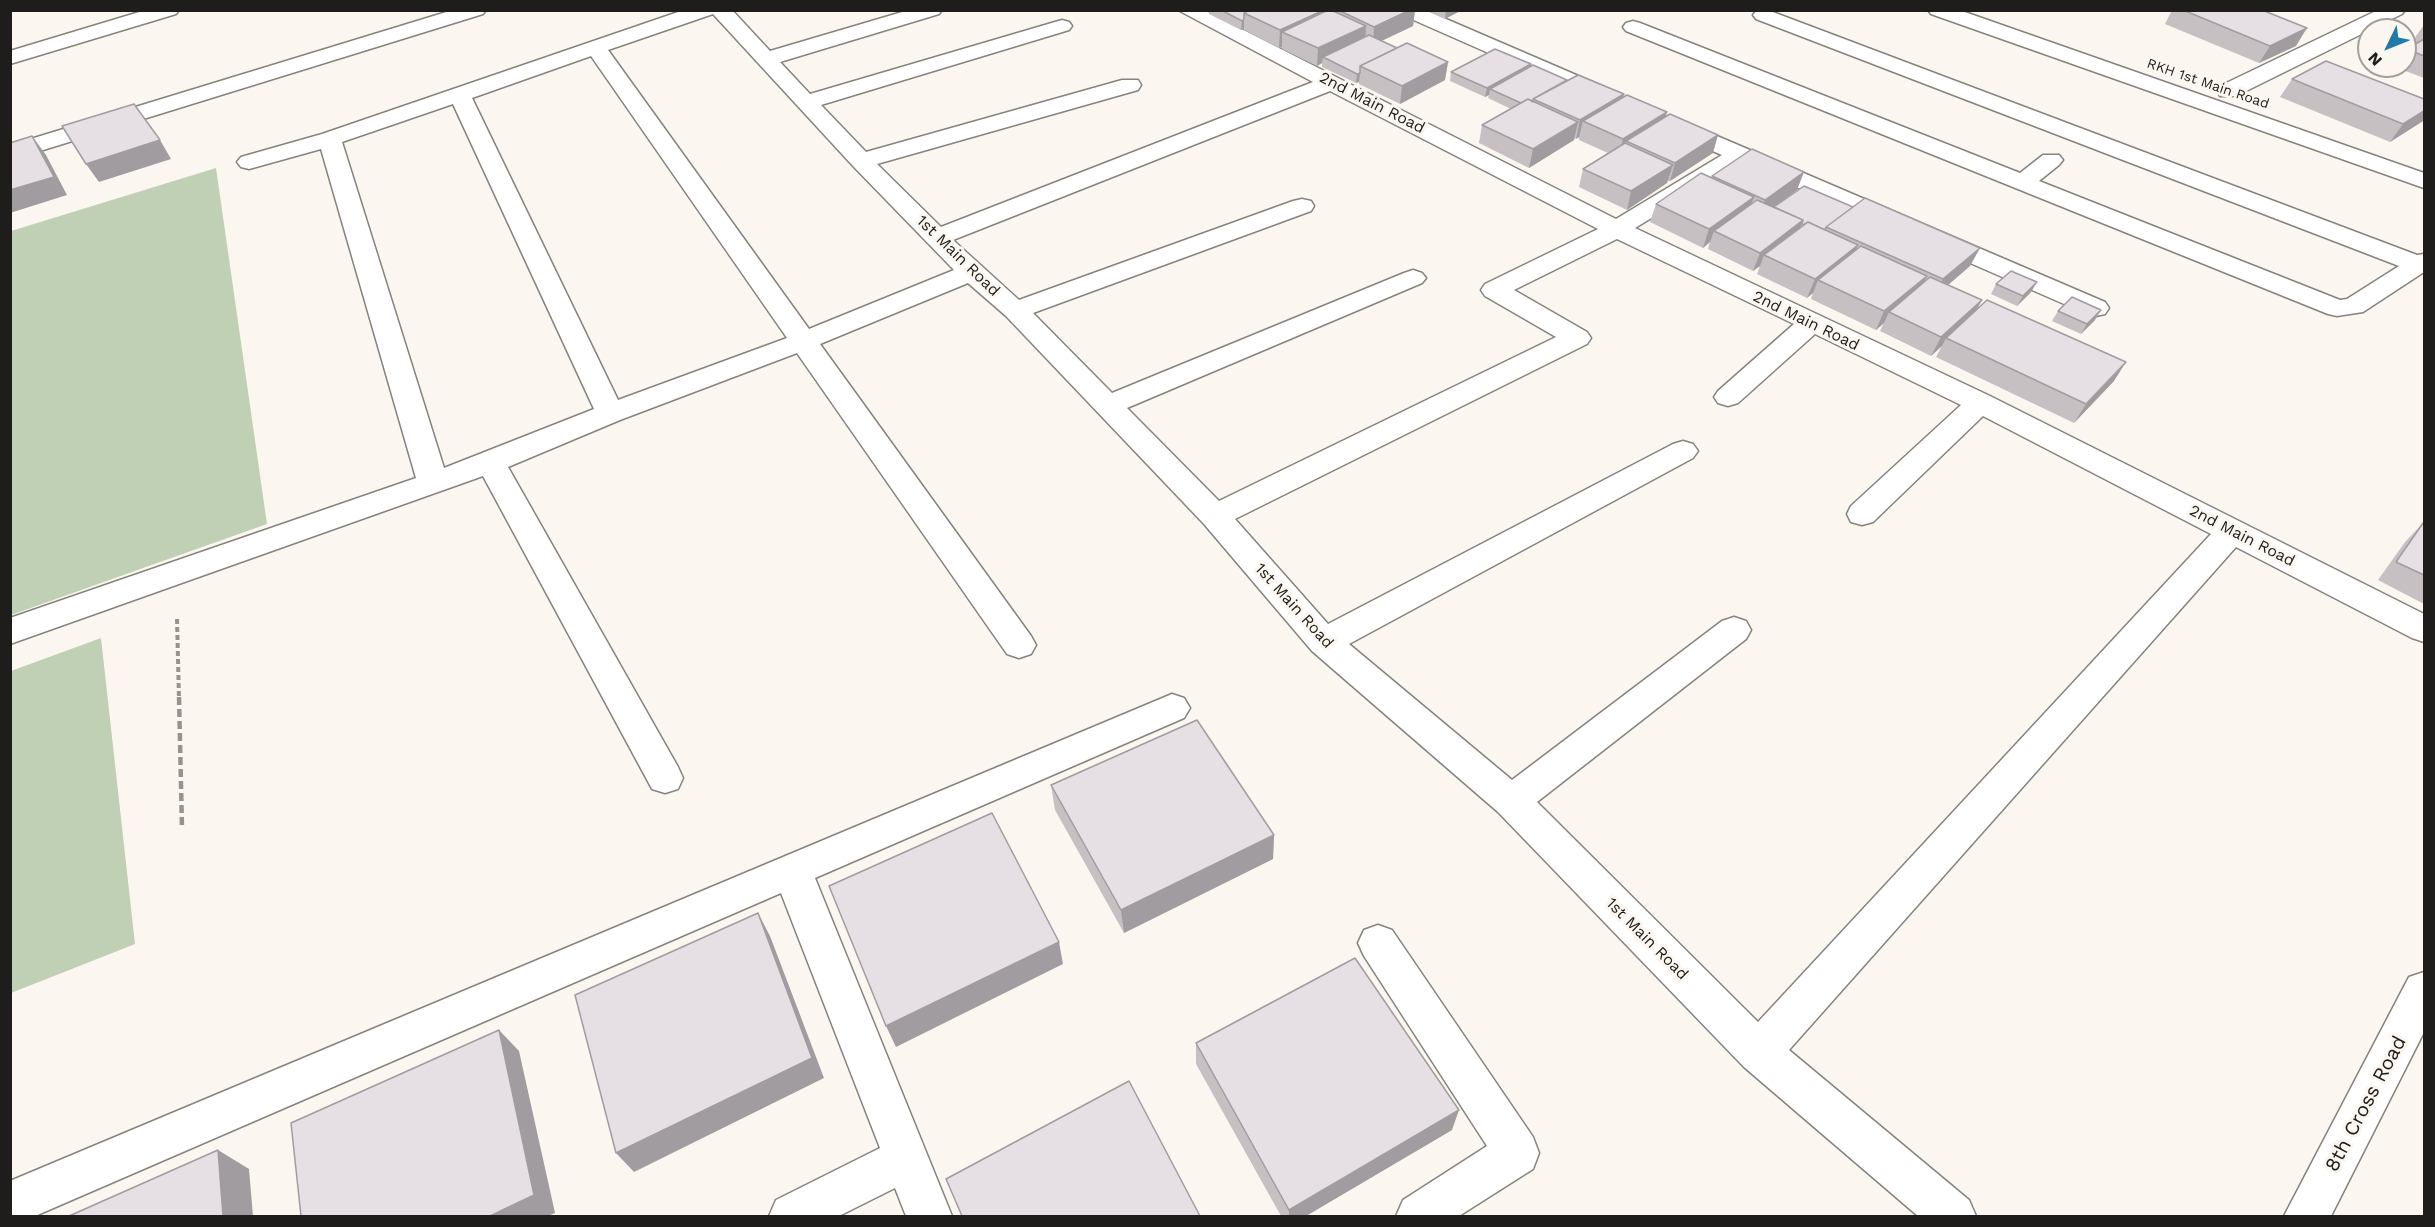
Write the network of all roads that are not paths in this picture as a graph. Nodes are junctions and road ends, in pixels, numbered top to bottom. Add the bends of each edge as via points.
1 (169, 10) edge
2 (476, 10) edge
3 (705, 10) edge
4 (720, 10) edge
5 (932, 10) edge
6 (1407, 10) edge
7 (1938, 10) edge
8 (1990, 10) edge
9 (2395, 10) edge
10 (1194, 11) edge
11 (1763, 15) dead end
12 (1062, 26) dead end
13 (1633, 27) dead end
14 (596, 49) junction
15 (10, 58) edge
16 (766, 59) junction
17 (1333, 82) junction
18 (1130, 85) dead end
19 (2228, 91) junction
20 (460, 96) junction
21 (806, 102) junction
22 (1633, 108) edge
23 (1654, 117) edge
24 (330, 139) junction
25 (20, 150) edge
26 (1740, 154) junction
27 (2051, 159) dead end
28 (861, 161) junction
29 (2424, 161) edge
30 (249, 162) dead end
31 (2424, 181) edge
32 (2022, 183) junction
33 (1302, 206) dead end
34 (1617, 229) junction
35 (938, 237) junction
36 (2422, 263) edge
37 (971, 272) junction
38 (1413, 279) dead end
39 (2096, 308) edge
40 (1015, 310) junction
41 (1810, 324) junction
42 (802, 342) junction
43 (1728, 397) dead end
44 (1980, 403) junction
45 (1106, 406) junction
46 (610, 413) junction
47 (1683, 451) dead end
48 (491, 463) junction
49 (433, 483) junction
50 (1862, 514) dead end
51 (1215, 516) junction
52 (2232, 531) junction
53 (2424, 629) edge
54 (1734, 630) dead end
55 (10, 631) edge
56 (1324, 642) junction
57 (1019, 645) dead end
58 (1172, 708) dead end
59 (664, 778) dead end
60 (1511, 801) junction
61 (792, 870) junction
62 (1378, 943) dead end
63 (2424, 991) edge
64 (1759, 1052) junction
65 (906, 1159) junction
66 (10, 1204) edge
67 (792, 1216) edge
68 (928, 1216) edge
69 (1419, 1216) edge
70 (1953, 1216) edge
71 (2307, 1216) edge

1 - 15 street
2 - 25 street
3 - 14 street
4 - 16 street, 1st Main Road
5 - 16 street
6 - 22 street
7 - 31 street
8 - 19 street, RKH 1st Main Road
9 - 19 street
10 - 17 street, 2nd Main Road
11 - 36 street
12 - 21 street
13 - 32 street
14 - 20 street
14 - 42 street
16 - 21 street, 1st Main Road
17 - 34 street, 2nd Main Road
17 - 35 street
18 - 28 street
19 - 29 street, RKH 1st Main Road
20 - 24 street
20 - 46 street
21 - 28 street, 1st Main Road
23 - 26 street
24 - 30 street
24 - 49 street
26 - 34 street
26 - 39 street
27 - 32 street
28 - 35 street, 1st Main Road
32 - 36 street via 2337,308 2354,306
33 - 40 street
34 - 41 street, 2nd Main Road
34 - 51 street via 1494,290 1577,338
35 - 37 street, 1st Main Road
37 - 40 street, 1st Main Road
37 - 42 street
38 - 45 street
40 - 45 street, 1st Main Road
41 - 43 street
41 - 44 street, 2nd Main Road
42 - 46 street
42 - 57 street
44 - 50 street
44 - 52 street, 2nd Main Road
45 - 51 street, 1st Main Road
46 - 48 street
47 - 56 street
48 - 49 street
48 - 59 street
49 - 55 street
51 - 56 street, 1st Main Road
52 - 53 street, 2nd Main Road
52 - 64 street
54 - 60 street
56 - 60 street, 1st Main Road
58 - 61 street
60 - 64 street, 1st Main Road
61 - 65 street
61 - 66 street
62 - 69 street via 1517,1153
63 - 71 street, 8th Cross Road
64 - 70 street, 1st Main Road
65 - 67 street
65 - 68 street

